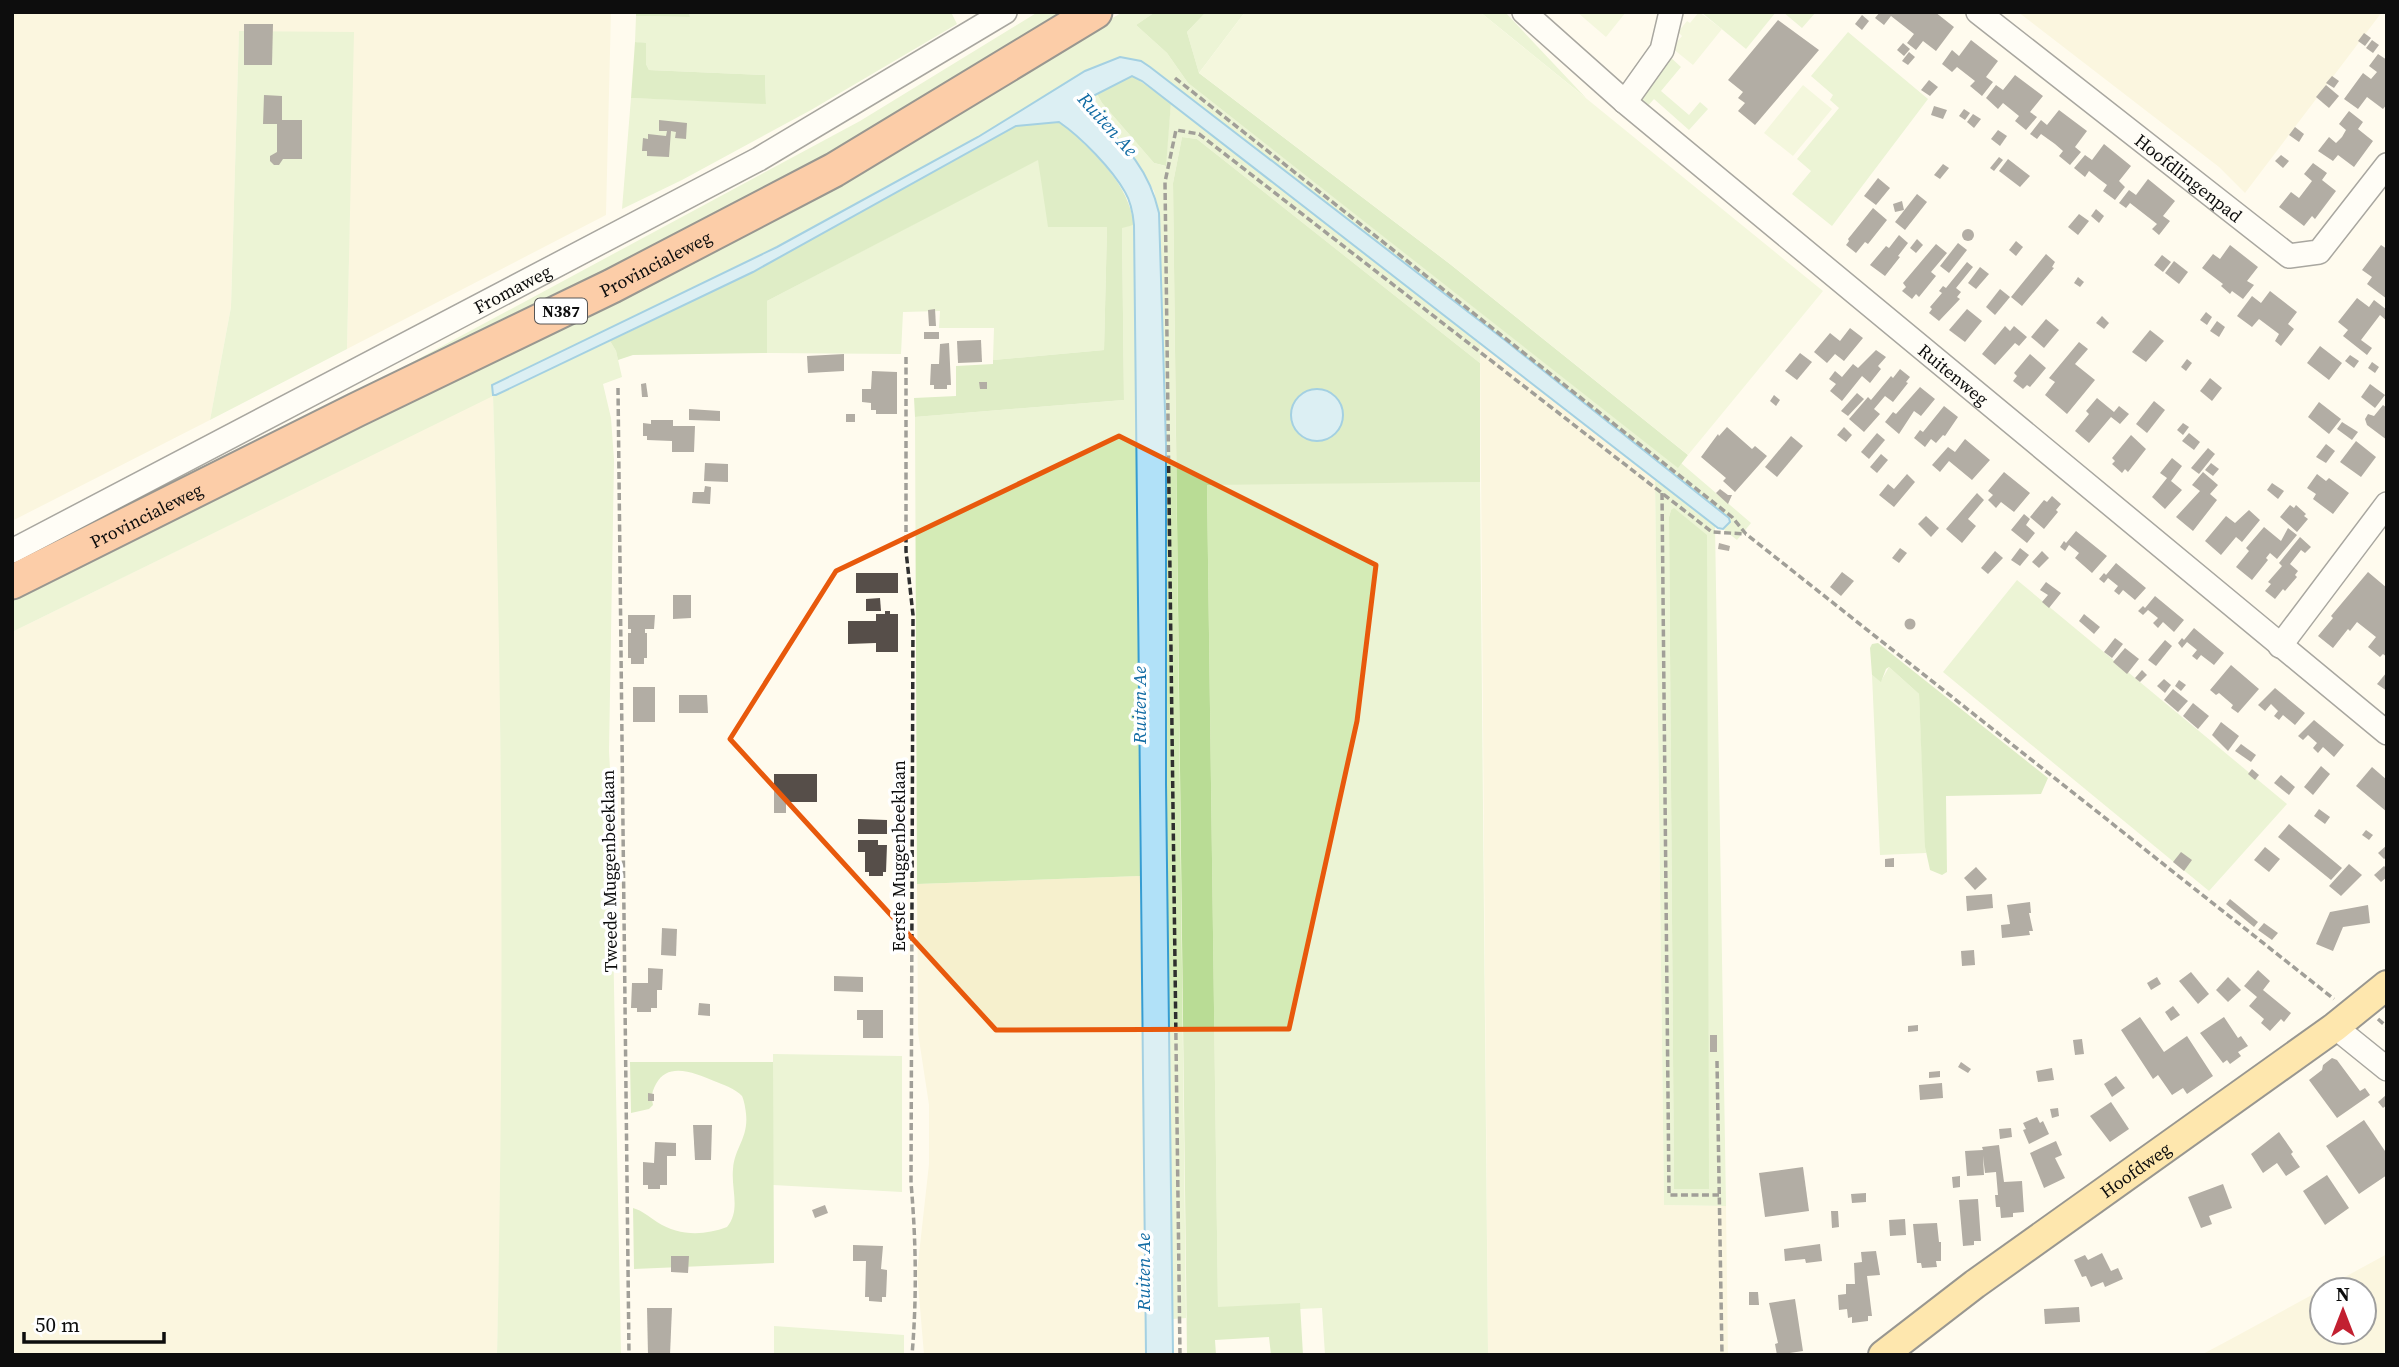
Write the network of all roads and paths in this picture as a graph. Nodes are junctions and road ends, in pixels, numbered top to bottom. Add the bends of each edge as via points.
1 (1005, 12) edge
2 (1095, 12) edge
3 (1524, 12) edge
4 (1671, 12) edge
5 (1978, 12) edge
6 (1175, 78) dead end
7 (1625, 102) junction
8 (2387, 165) edge
9 (906, 358) dead end
10 (618, 388) dead end
11 (1662, 493) junction
12 (2387, 503) edge
13 (1746, 534) junction
14 (12, 551) edge
15 (12, 582) edge
16 (2280, 646) junction
17 (2387, 733) edge
18 (2387, 985) edge
19 (2363, 1007) junction
20 (2335, 1027) junction
21 (1717, 1061) dead end
22 (2387, 1069) edge
23 (1719, 1195) junction
24 (629, 1355) edge
25 (912, 1355) edge
26 (1180, 1355) edge
27 (1722, 1355) edge
28 (1883, 1355) edge

1 - 14 street, Fromaweg via 759,159
2 - 15 highway, Provincialeweg / N387 via 834,170 612,286
3 - 7 street, Ruitenweg
4 - 7 street via 1662,50
5 - 8 street, Hoofdlingenpad via 2289,256 2319,252
6 - 13 path via 1732,517
7 - 16 street, Ruitenweg
9 - 25 path, Eerste Muggenbeeklaan via 906,551 913,615 911,1183 916,1309
10 - 24 path, Tweede Muggenbeeklaan
11 - 13 path via 1712,532
11 - 23 path via 1669,1195
11 - 26 path via 1199,134 1177,130 1165,182
12 - 16 street
13 - 19 path via 2338,1002
16 - 17 street, Ruitenweg
18 - 19 main road, Hoofdweg
19 - 20 main road, Hoofdweg
20 - 22 street
20 - 28 main road, Hoofdweg
21 - 23 path
23 - 27 path

